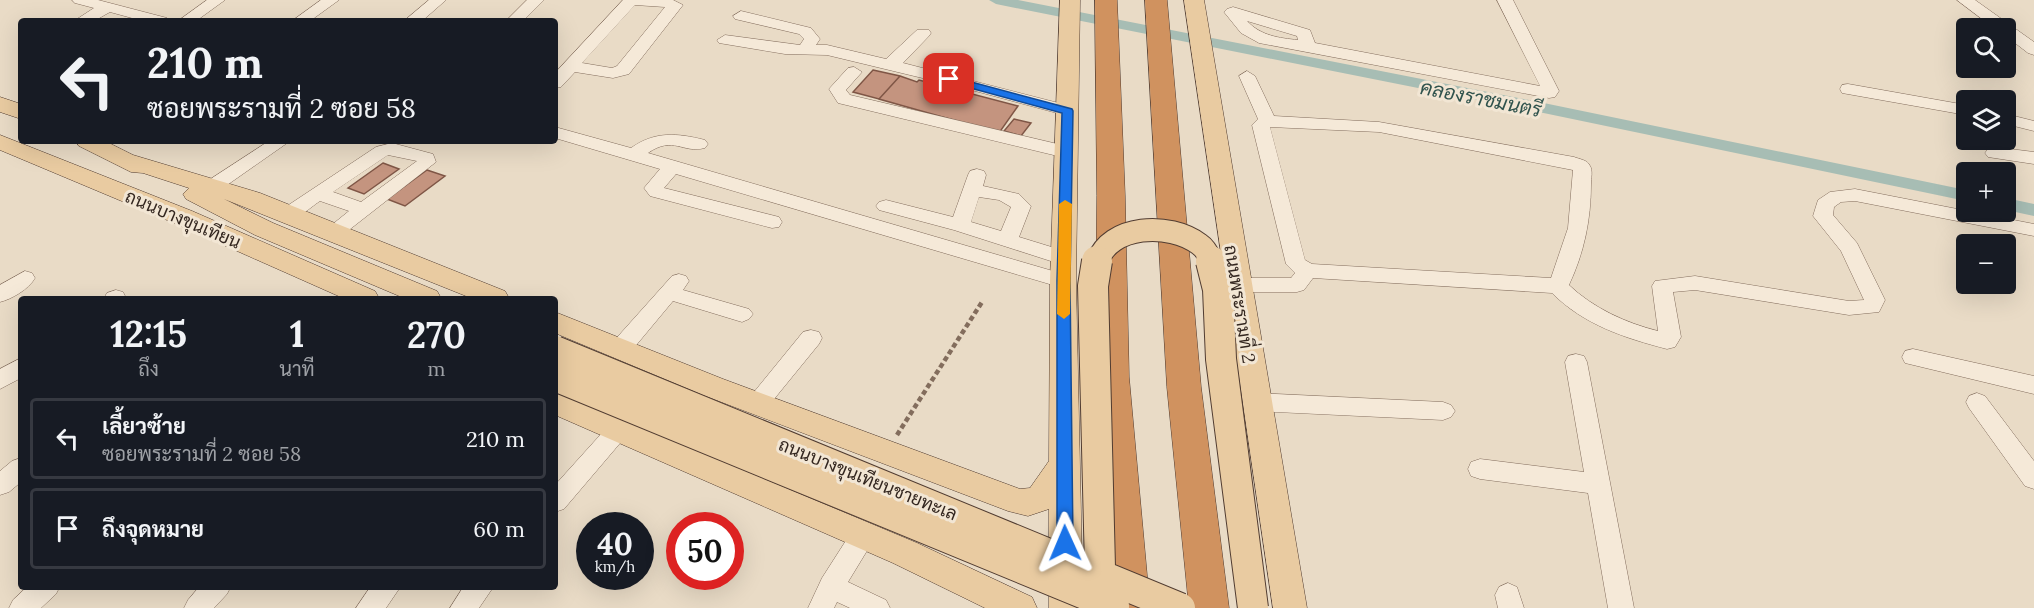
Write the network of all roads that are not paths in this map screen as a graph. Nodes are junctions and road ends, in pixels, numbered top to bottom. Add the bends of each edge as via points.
1 (80, 0) edge
2 (217, 0) edge
3 (331, 0) edge
4 (438, 0) edge
5 (536, 0) edge
6 (631, 0) edge
7 (1071, 0) edge
8 (1106, 0) edge
9 (1156, 0) edge
10 (1194, 0) edge
11 (1505, 0) edge
12 (1965, 0) edge
13 (105, 4) edge
14 (1232, 6) edge
15 (741, 16) dead end
16 (86, 18) edge
17 (151, 18) edge
18 (190, 18) edge
19 (304, 18) edge
20 (416, 18) edge
21 (517, 18) edge
22 (1990, 18) edge
23 (923, 33) dead end
24 (2016, 37) edge
25 (725, 40) dead end
26 (805, 50) junction
27 (2034, 50) edge
28 (894, 62) junction
29 (571, 66) junction
30 (854, 72) dead end
31 (1247, 76) dead end
32 (558, 80) edge
33 (1848, 89) dead end
34 (1068, 102) junction
35 (0, 104) edge
36 (1956, 108) edge
37 (18, 111) edge
38 (1268, 121) junction
39 (2016, 122) edge
40 (2034, 126) edge
41 (558, 133) edge
42 (0, 142) edge
43 (93, 144) edge
44 (277, 144) edge
45 (699, 144) dead end
46 (1066, 152) junction
47 (1994, 153) dead end
48 (635, 154) junction
49 (2034, 158) edge
50 (124, 160) junction
51 (674, 165) junction
52 (213, 186) junction
53 (318, 194) junction
54 (139, 200) junction
55 (886, 206) dead end
56 (363, 209) junction
57 (288, 214) junction
58 (772, 222) dead end
59 (960, 225) junction
60 (2034, 230) edge
61 (333, 232) junction
62 (1007, 241) junction
63 (1064, 269) junction
64 (1308, 271) junction
65 (25, 278) dead end
66 (1237, 285) junction
67 (1558, 286) junction
68 (0, 295) edge
69 (318, 296) edge
70 (361, 296) edge
71 (423, 296) edge
72 (491, 296) edge
73 (742, 314) dead end
74 (558, 323) edge
75 (812, 338) dead end
76 (621, 349) junction
77 (558, 352) edge
78 (1913, 357) dead end
79 (1576, 362) dead end
80 (18, 368) edge
81 (558, 377) edge
82 (0, 381) edge
83 (2034, 385) edge
84 (1256, 402) junction
85 (1977, 402) dead end
86 (558, 403) edge
87 (758, 403) junction
88 (1443, 411) dead end
89 (619, 429) junction
90 (1064, 464) junction
91 (1480, 469) dead end
92 (18, 470) edge
93 (941, 471) junction
94 (2034, 479) edge
95 (1598, 484) junction
96 (0, 485) edge
97 (558, 499) edge
98 (863, 536) junction
99 (905, 553) junction
100 (42, 590) edge
101 (214, 590) edge
102 (385, 590) edge
103 (478, 590) edge
104 (826, 597) edge
105 (22, 608) edge
106 (197, 608) edge
107 (369, 608) edge
108 (463, 608) edge
109 (877, 608) edge
110 (1020, 608) edge
111 (1066, 608) edge
112 (1101, 608) edge
113 (1118, 608) edge
114 (1130, 608) edge
115 (1180, 608) edge
116 (1209, 608) edge
117 (1254, 608) edge
118 (1290, 608) edge
119 (1621, 608) edge

1 - 13 street
2 - 18 street
3 - 19 street
4 - 20 street
5 - 21 street
6 - 29 street
6 - 29 street via 675,5 622,70 613,73
7 - 34 main road
8 - 114 highway via 1112,376
9 - 116 highway via 1184,387
10 - 66 main road, ถนนพระรามที่ 2
11 - 14 street via 1549,93 1308,46 1304,33
12 - 22 street
13 - 16 street
13 - 17 street
15 - 26 street via 805,31 812,39
23 - 28 street
24 - 27 street
25 - 26 street
26 - 28 street
28 - 34 street
29 - 32 street
30 - 46 street via 837,89 844,99
31 - 38 street
33 - 36 street
34 - 46 main road
35 - 37 main road
38 - 64 street via 1261,125 1296,264
38 - 67 street via 1379,127 1582,167 1583,196 1577,239
39 - 40 street
41 - 48 street
42 - 54 main road, ถนนบางขุนเทียน
43 - 50 main road, ถนนบางขุนเทียน
44 - 52 street
45 - 48 street via 661,138
46 - 63 main road
47 - 49 street
48 - 51 street
50 - 52 main road
50 - 71 main road, ถนนบางขุนเทียน via 264,229
51 - 58 street via 653,188 657,192
51 - 63 street
52 - 57 main road
53 - 56 street
53 - 56 street via 387,149 428,159
53 - 57 street
54 - 69 main road via 173,229
54 - 70 main road, ถนนบางขุนเทียน
55 - 59 street
56 - 61 street
57 - 61 main road
59 - 62 street
59 - 62 street via 974,182 1022,206
60 - 67 street via 1855,195 1837,196 1825,204 1823,216 1850,248 1875,300 1872,307 1849,308 1695,283 1671,284 1662,286 1670,337 1667,341 1629,329 1573,303
61 - 72 main road
62 - 63 street
63 - 90 main road
64 - 66 street via 1297,285
64 - 67 street
65 - 68 street
66 - 84 main road, ถนนพระรามที่ 2
73 - 76 street via 674,287
74 - 76 main road
75 - 87 street
76 - 87 main road
77 - 115 main road, ถนนบางขุนเทียนชายทะเล, bridge
78 - 83 street
79 - 95 street
80 - 82 street
81 - 113 main road, ถนนบางขุนเทียนชายทะเล, bridge
84 - 88 street
84 - 118 main road, ถนนพระรามที่ 2
85 - 94 street
86 - 89 main road
87 - 93 main road
89 - 97 street
89 - 98 main road
90 - 93 main road via 1046,495 1029,504
90 - 111 main road
91 - 95 street
92 - 96 street
93 - 99 main road
95 - 119 street
98 - 99 main road
98 - 104 street
99 - 110 main road
100 - 105 street
101 - 106 street
102 - 107 street
103 - 108 street
104 - 109 street
112 - 117 main road, bridge via 1095,265 1109,242 1125,233 1140,231 1161,231 1194,241 1205,249 1214,267 1221,359

